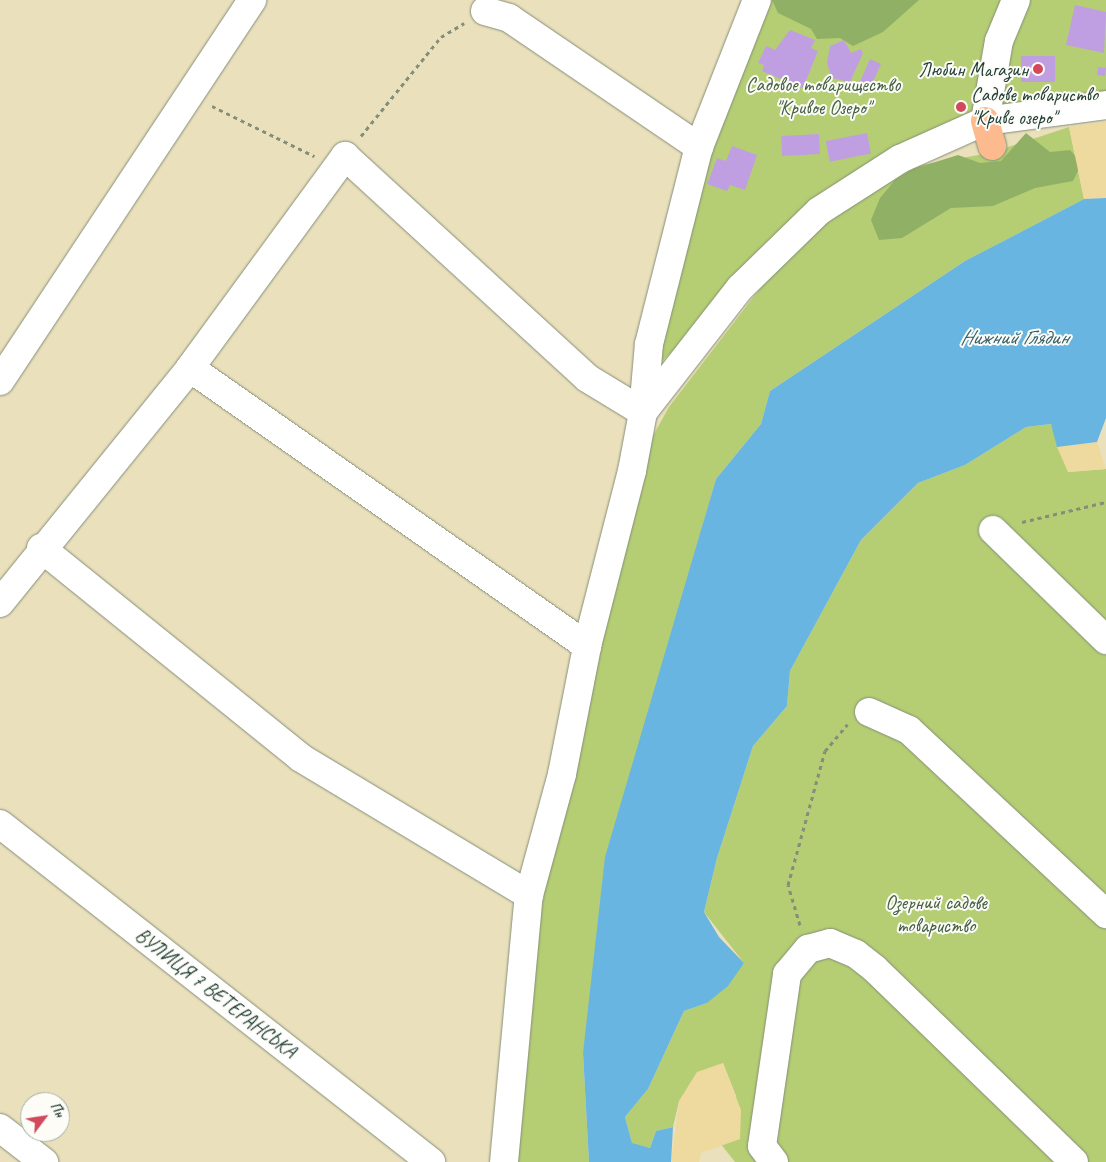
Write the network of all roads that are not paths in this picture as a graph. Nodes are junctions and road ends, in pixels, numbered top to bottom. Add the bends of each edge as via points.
1 (252, 0) edge
2 (757, 0) edge
3 (1016, 0) edge
4 (485, 11) road end
5 (1106, 106) edge
6 (989, 134) junction
7 (699, 147) junction
8 (190, 368) junction
9 (0, 382) edge
10 (642, 412) junction
11 (993, 530) road end
12 (41, 548) junction
13 (0, 603) edge
14 (1106, 640) edge
15 (587, 646) junction
16 (869, 712) road end
17 (0, 824) edge
18 (529, 896) junction
19 (1106, 914) edge
20 (0, 1128) edge
21 (44, 1162) edge
22 (431, 1162) edge
23 (504, 1162) edge
24 (774, 1162) edge
25 (1074, 1162) edge

1 - 9 street
2 - 7 street
3 - 6 street via 999,40
4 - 7 street via 509,18
5 - 6 street
6 - 10 street via 900,159 819,211 740,288
7 - 10 street via 648,344
8 - 10 street via 339,163 587,378
8 - 12 street
8 - 15 street
10 - 15 street via 632,471
11 - 14 street
12 - 13 street
12 - 18 street via 300,758
15 - 18 street via 562,774
16 - 19 street via 909,730
17 - 22 street, ВУЛИЦЯ 7 ВЕТЕРАНСЬКА
18 - 23 street
20 - 21 street
24 - 25 street via 762,1146 787,974 808,949 830,943 856,954

